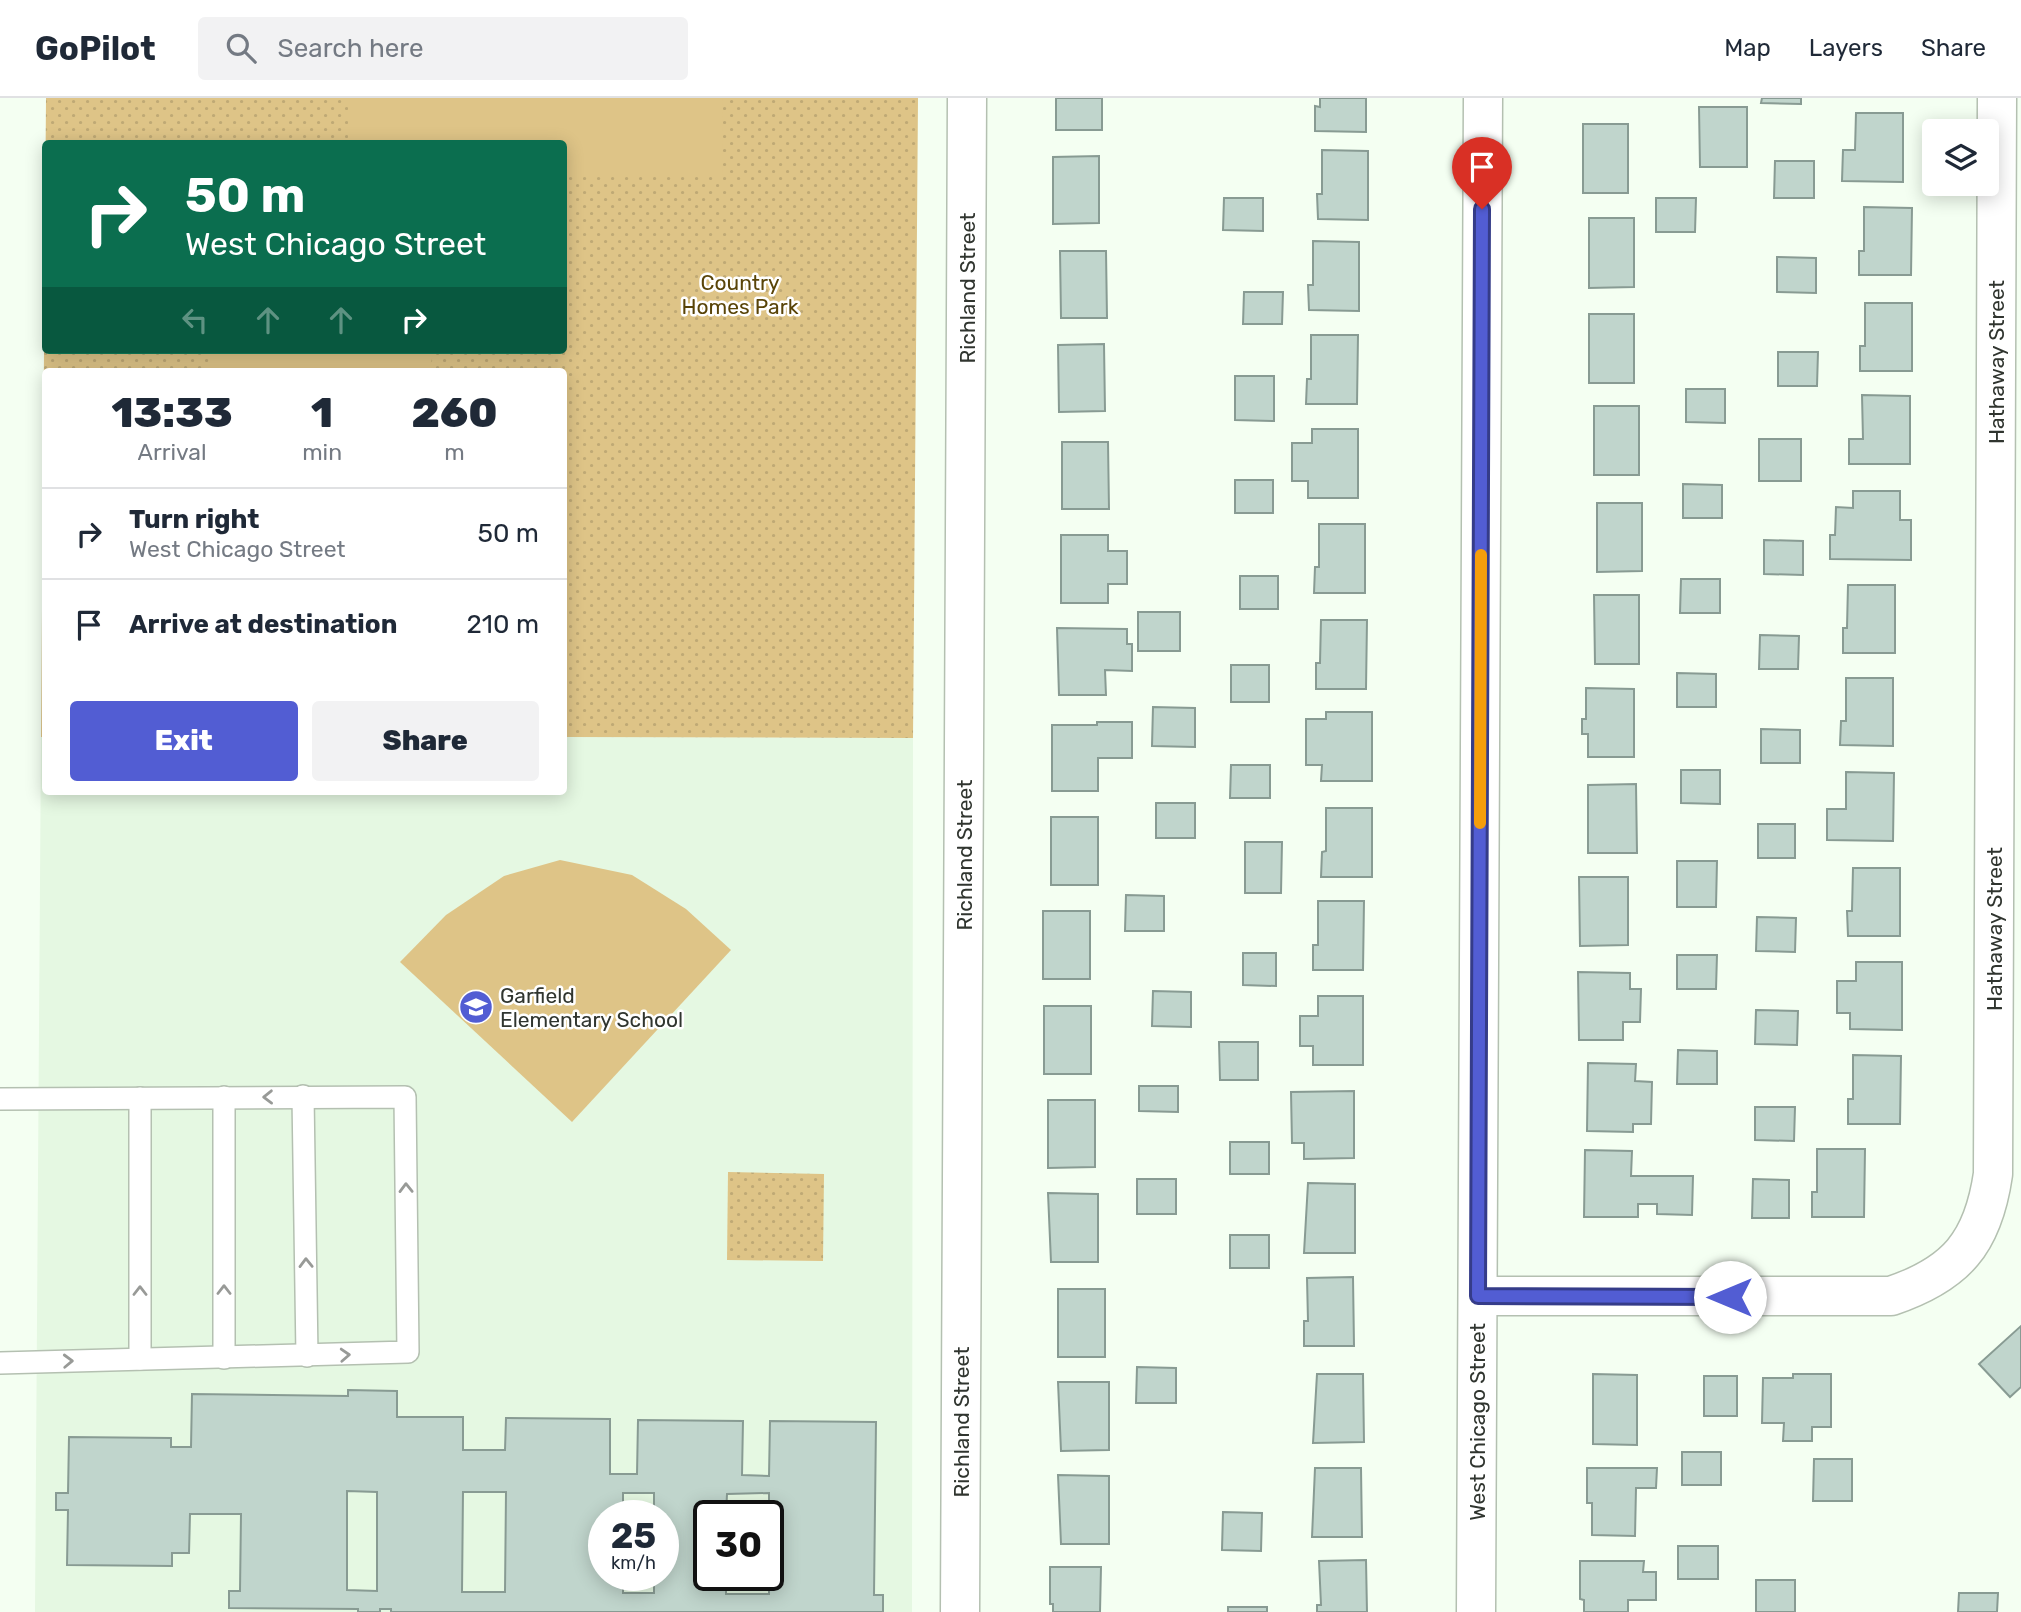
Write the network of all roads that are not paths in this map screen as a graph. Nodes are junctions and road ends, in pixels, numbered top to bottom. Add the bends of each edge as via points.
1 (967, 98) edge
2 (1483, 98) edge
3 (1997, 98) edge
4 (303, 1096) junction
5 (224, 1097) junction
6 (140, 1098) junction
7 (0, 1099) edge
8 (1478, 1296) junction
9 (307, 1356) junction
10 (224, 1358) junction
11 (139, 1359) junction
12 (0, 1363) edge
13 (960, 1612) edge
14 (1476, 1612) edge

1 - 13 street, Richland Street
2 - 8 street, West Chicago Street
3 - 8 street, Hathaway Street via 1993,1174 1987,1210 1976,1236 1954,1264 1924,1285 1891,1296
4 -> 5 lane
9 -> 4 lane
9 -> 4 lane via 408,1352 405,1097
5 - 6 lane
10 -> 5 lane
6 - 7 lane
11 -> 6 lane
8 - 14 street, West Chicago Street
9 - 10 lane
10 - 11 lane
12 -> 11 lane

